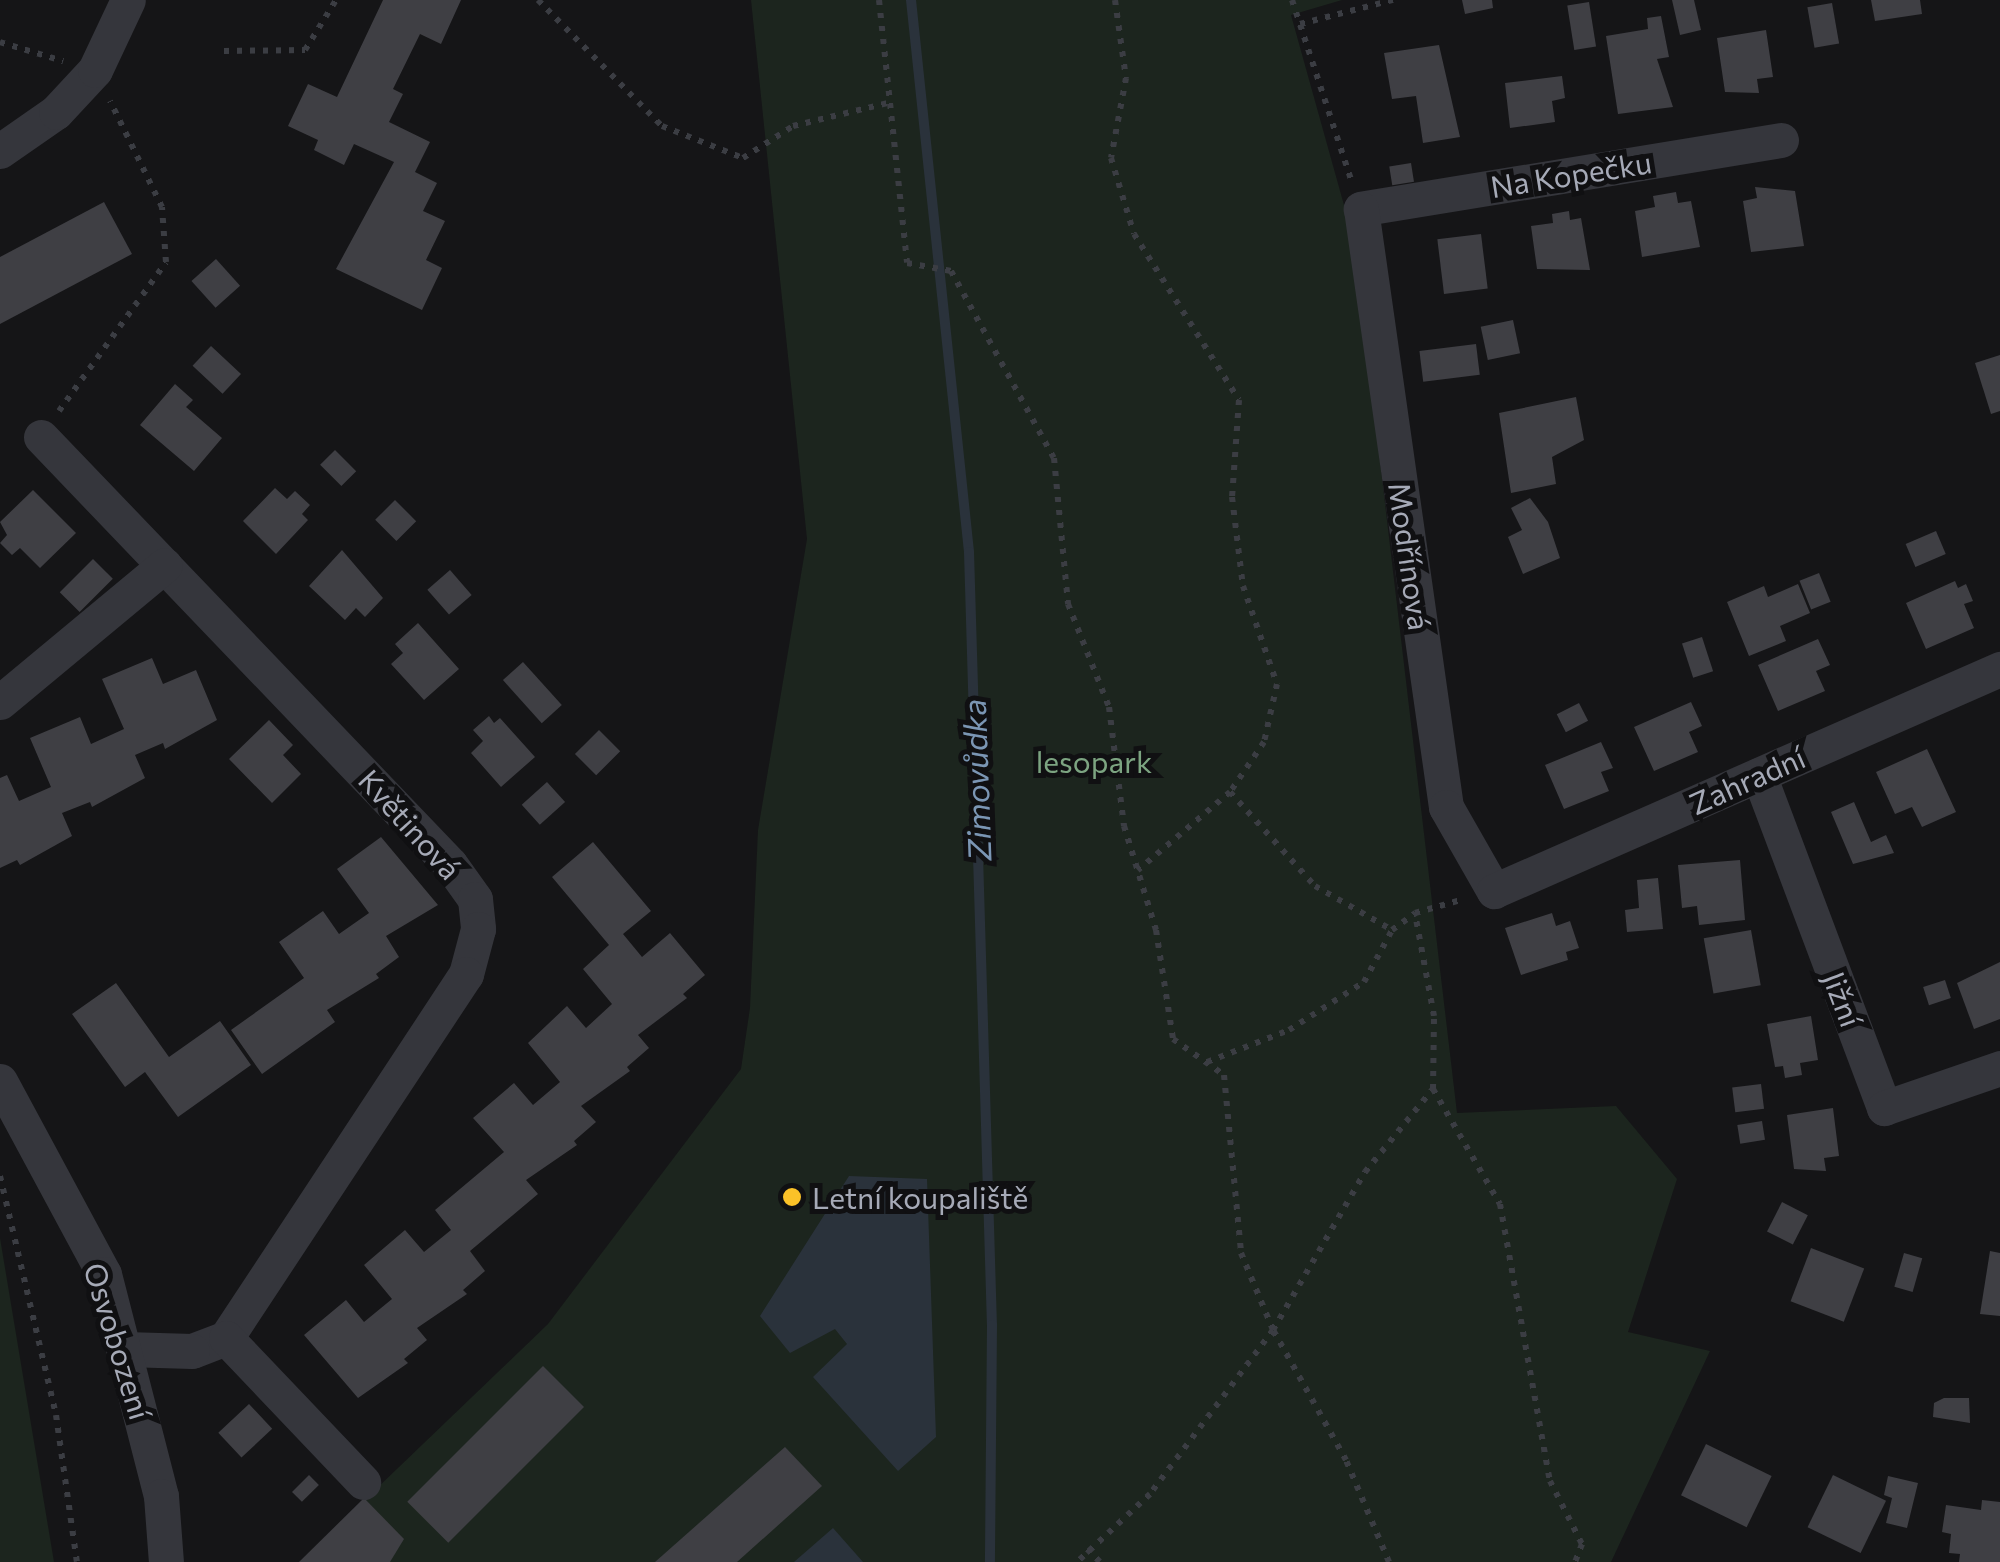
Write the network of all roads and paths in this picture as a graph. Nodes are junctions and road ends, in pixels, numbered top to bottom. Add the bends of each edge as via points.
1 (128, 0) edge
2 (336, 0) edge
3 (538, 0) edge
4 (879, 0) edge
5 (1115, 0) edge
6 (1292, 0) edge
7 (1393, 0) edge
8 (1300, 24) junction
9 (0, 42) edge
10 (224, 51) dead end
11 (95, 70) junction
12 (888, 103) junction
13 (1781, 140) dead end
14 (0, 150) edge
15 (1360, 208) junction
16 (41, 437) joint
17 (165, 566) junction
18 (2000, 669) edge
19 (0, 702) edge
20 (1758, 775) junction
21 (1230, 792) junction
22 (1138, 870) junction
23 (1494, 891) junction
24 (1414, 913) junction
25 (1392, 930) junction
26 (1206, 1062) junction
27 (2000, 1068) edge
28 (0, 1081) edge
29 (1434, 1089) junction
30 (0, 1176) edge
31 (1273, 1330) junction
32 (226, 1338) junction
33 (125, 1349) junction
34 (363, 1482) dead end
35 (1087, 1548) junction
36 (77, 1562) edge
37 (166, 1562) edge
38 (1077, 1562) edge
39 (1100, 1562) edge
40 (1388, 1562) edge
41 (1575, 1562) edge

1 - 11 street
2 - 10 path via 305,50
3 - 12 path via 662,126 743,158 794,126
4 - 12 path
5 - 21 path via 1126,78 1111,158 1128,215 1239,400 1232,497 1243,586 1277,684 1264,742
6 - 8 path
7 - 8 path
8 - 15 path
9 - 11 path
11 - 14 street via 56,112
11 - 16 path via 162,208 166,262
12 - 22 path via 907,264 951,271 1054,458 1068,604 1110,708 1124,826
13 - 15 street, Na Kopečku
15 - 23 street, Modřínová via 1446,807
16 - 17 street, Květinová
17 - 19 street
17 - 32 street, Květinová via 450,864 475,899 466,974
18 - 20 street, Zahradní
20 - 23 street, Zahradní
20 - 27 street, Jižní via 1884,1108
21 - 22 path
21 - 25 path via 1314,886
22 - 26 path via 1156,930 1173,1040
23 - 24 path
24 - 25 path
24 - 29 path via 1434,1016
25 - 26 path via 1364,982 1289,1030
26 - 31 path via 1224,1076 1241,1253
28 - 33 street, Osvobození via 104,1274
29 - 31 path via 1365,1172
29 - 41 path via 1500,1204 1550,1481 1582,1544
30 - 36 path via 56,1415
31 - 35 path via 1150,1494
31 - 40 path via 1346,1460
32 - 33 street via 192,1351
32 - 34 street
33 - 37 street, Osvobození via 161,1496
35 - 38 path
35 - 39 path

